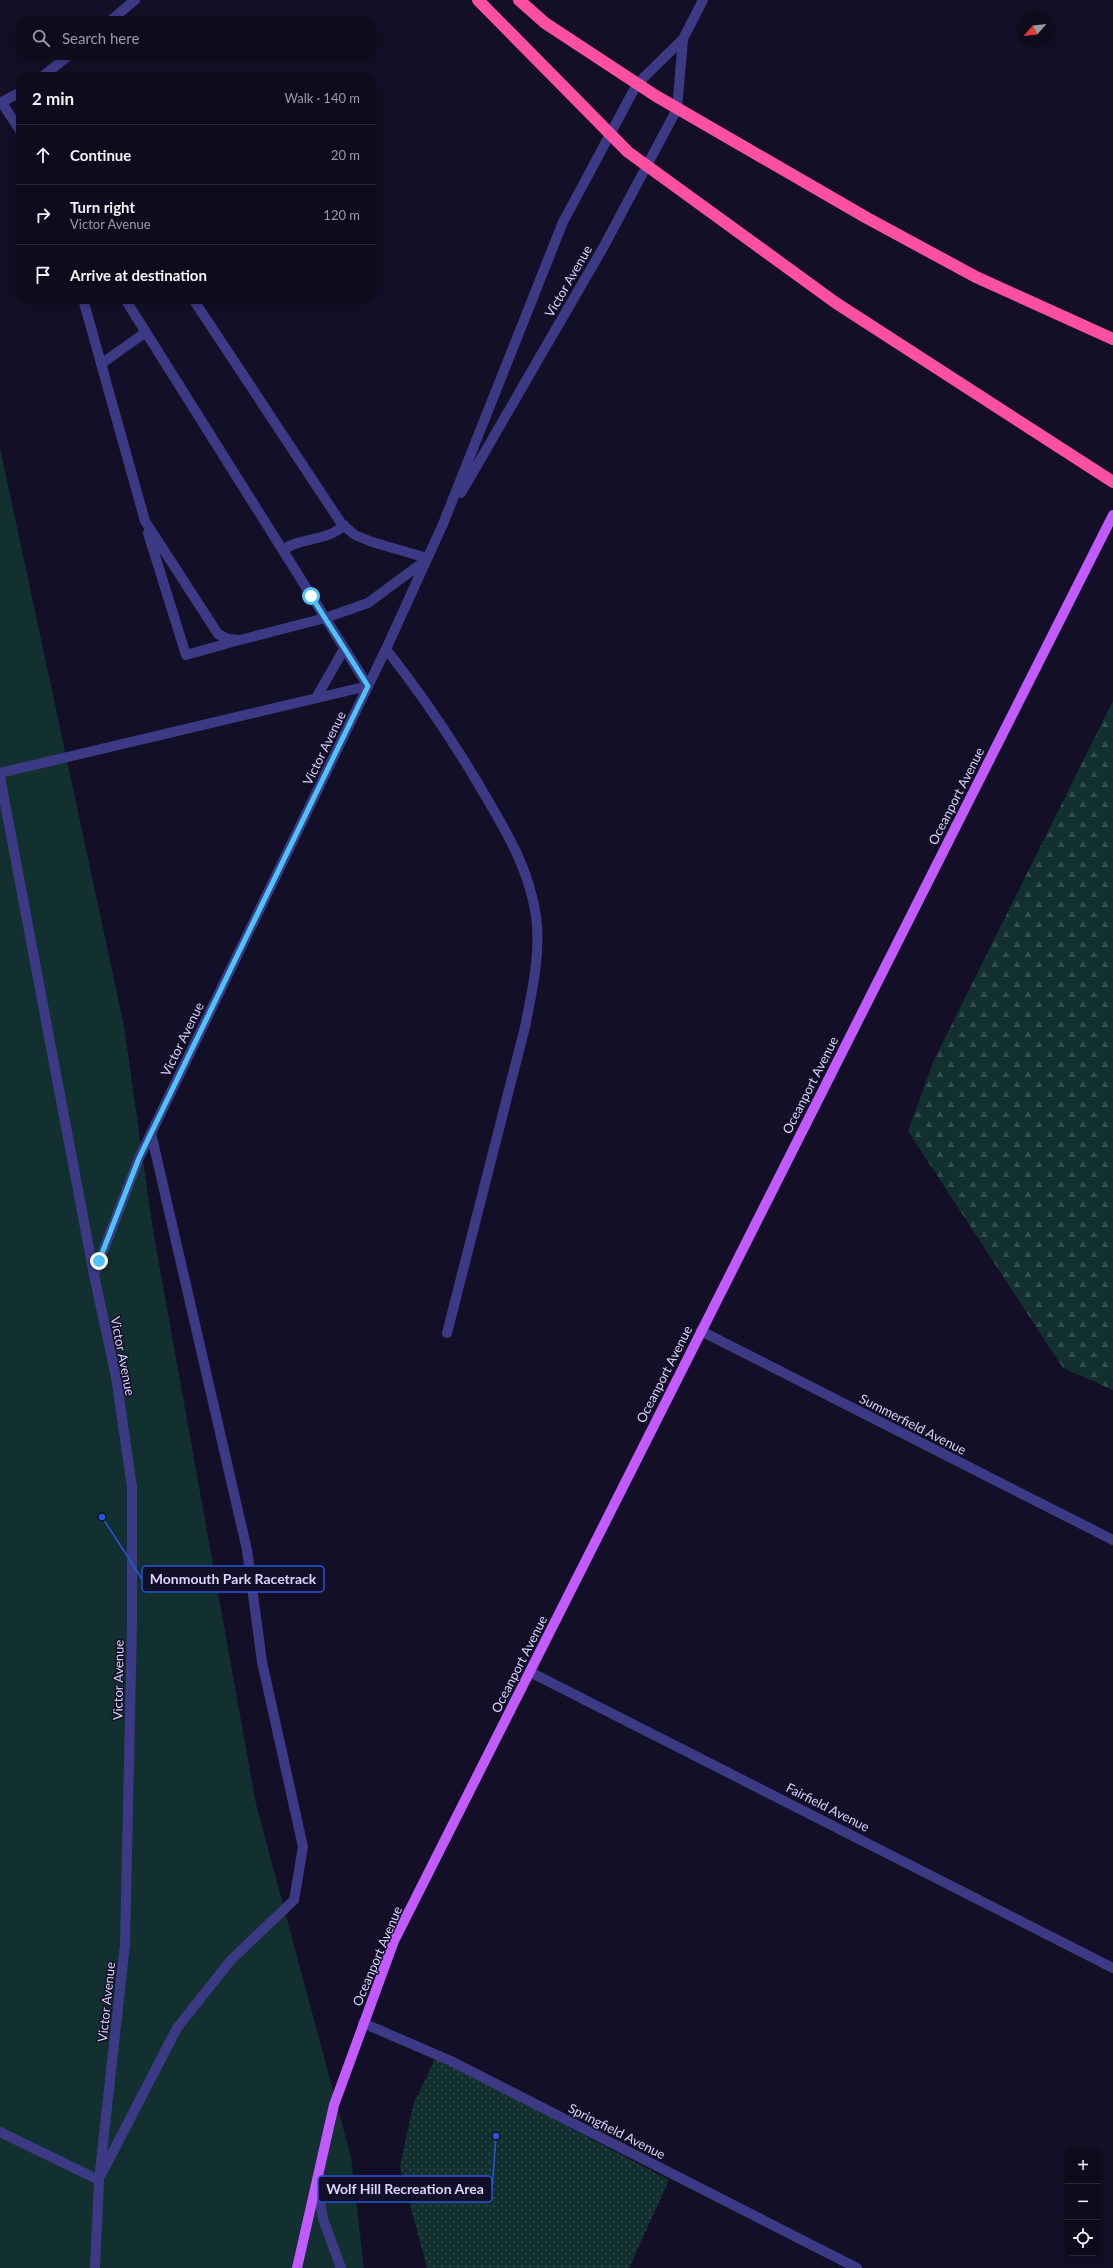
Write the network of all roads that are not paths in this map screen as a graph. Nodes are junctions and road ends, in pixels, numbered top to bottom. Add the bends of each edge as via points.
1 (135, 0) edge
2 (478, 0) edge
3 (519, 0) edge
4 (703, 0) edge
5 (116, 16) edge
6 (683, 39) junction
7 (63, 60) edge
8 (48, 72) edge
9 (638, 84) junction
10 (16, 95) edge
11 (1, 103) edge
12 (677, 109) junction
13 (16, 125) edge
14 (610, 134) junction
15 (646, 165) junction
16 (84, 304) edge
17 (129, 304) edge
18 (196, 304) edge
19 (146, 332) junction
20 (1113, 339) edge
21 (101, 364) junction
22 (1113, 482) edge
23 (1113, 515) edge
24 (144, 521) junction
25 (443, 524) junction
26 (344, 525) junction
27 (283, 550) junction
28 (427, 558) junction
29 (325, 618) junction
30 (240, 640) junction
31 (386, 648) junction
32 (344, 649) junction
33 (368, 686) junction
34 (316, 698) junction
35 (0, 773) edge
36 (0, 776) edge
37 (151, 1133) junction
38 (94, 1276) junction
39 (701, 1331) junction
40 (448, 1333) dead end
41 (1113, 1540) edge
42 (530, 1672) junction
43 (1113, 1968) edge
44 (363, 2023) junction
45 (0, 2132) edge
46 (99, 2180) junction
47 (317, 2182) junction
48 (95, 2268) edge
49 (297, 2268) edge
50 (340, 2268) edge
51 (857, 2268) edge

1 - 5 street
2 - 14 highway
3 - 9 highway via 545,23
4 - 6 street, Victor Avenue
6 - 9 street, Victor Avenue
6 - 12 street, Victor Avenue
7 - 8 street
9 - 12 highway
9 - 14 street, Victor Avenue
10 - 11 street
11 - 13 street
12 - 15 street, Victor Avenue
12 - 20 highway via 866,218 976,277
14 - 15 highway
14 - 25 street, Victor Avenue via 563,222
15 - 22 highway via 836,303
15 - 25 street, Victor Avenue via 604,246
16 - 21 street
17 - 19 street
18 - 26 street
19 - 21 street
19 - 27 street
21 - 24 street
23 - 39 main road, Oceanport Avenue
24 - 30 street via 210,624 223,636
24 - 30 street via 186,655
25 - 28 street, Victor Avenue
26 - 27 street via 334,532 295,542
26 - 28 street via 355,535 372,542
27 - 29 street
28 - 29 street via 368,603
28 - 31 street, Victor Avenue
29 - 30 street
29 - 32 street
31 - 33 street, Victor Avenue
31 - 40 street via 439,720 501,823 520,858 530,886 536,917 535,977 525,1027
32 - 33 street
32 - 34 street
33 - 34 street
33 - 37 street, Victor Avenue
34 - 35 street
36 - 38 street
37 - 38 street, Victor Avenue
37 - 46 street via 247,1550 262,1662 303,1847 294,1900 231,1960 177,2028
38 - 46 street, Victor Avenue via 116,1376 132,1487 132,1632 125,1944
39 - 41 street, Summerfield Avenue
39 - 42 main road, Oceanport Avenue
42 - 43 street, Fairfield Avenue
42 - 44 main road, Oceanport Avenue via 394,1941
44 - 47 main road, Oceanport Avenue via 334,2105
44 - 51 street, Springfield Avenue via 450,2061
45 - 46 street
46 - 48 street, Victor Avenue
47 - 49 main road, Oceanport Avenue
47 - 50 street via 323,2219

